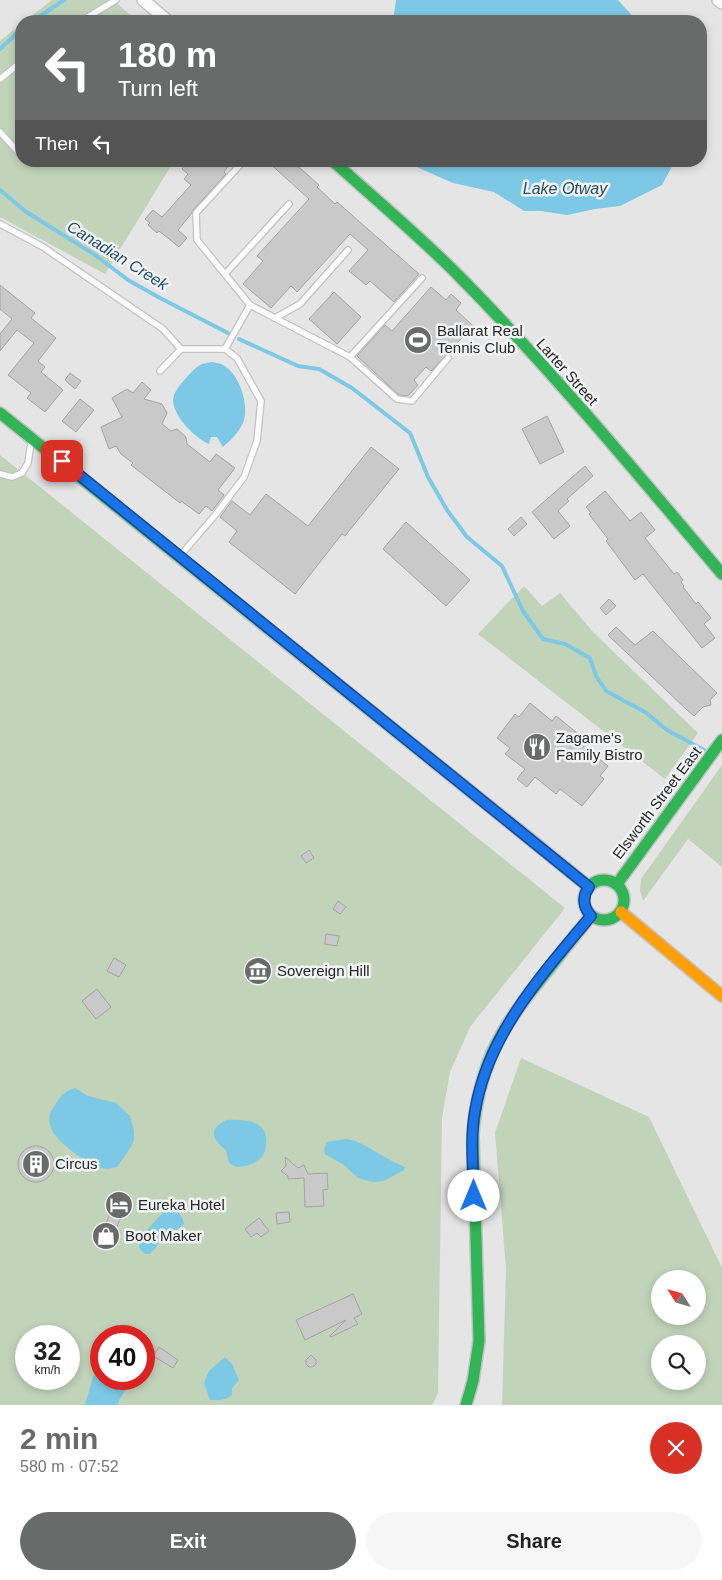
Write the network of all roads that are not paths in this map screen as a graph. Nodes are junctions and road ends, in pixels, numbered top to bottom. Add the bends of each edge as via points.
1 (116, 0) edge
2 (143, 0) edge
3 (718, 0) edge
4 (722, 3) edge
5 (91, 15) edge
6 (161, 15) edge
7 (15, 67) edge
8 (0, 79) edge
9 (0, 132) edge
10 (15, 148) edge
11 (238, 167) edge
12 (340, 167) edge
13 (289, 204) dead end
14 (0, 224) edge
15 (348, 250) dead end
16 (226, 274) junction
17 (422, 278) dead end
18 (250, 305) junction
19 (275, 318) junction
20 (181, 349) junction
21 (225, 349) junction
22 (350, 357) junction
23 (448, 358) dead end
24 (160, 371) dead end
25 (0, 413) edge
26 (32, 437) junction
27 (0, 474) edge
28 (180, 556) junction
29 (722, 574) edge
30 (722, 740) edge
31 (616, 884) junction
32 (589, 887) junction
33 (620, 912) junction
34 (591, 916) junction
35 (722, 996) edge
36 (466, 1405) edge

1 - 5 lane
2 - 6 street
3 - 4 street
7 - 8 lane
9 - 10 lane
11 - 16 lane via 196,213 197,240
12 - 29 street, Larter Street via 454,271 494,312 628,462
13 - 16 lane
14 - 20 lane via 43,247 163,329
15 - 19 lane via 300,304
16 - 18 lane
17 - 22 lane
18 - 19 lane
18 - 21 lane
19 - 22 lane
20 - 21 lane
20 - 24 lane
21 - 28 lane via 237,358 261,401 257,441 244,477
22 - 23 lane via 397,399 412,401
25 - 26 street
26 - 27 lane via 24,471 15,477
26 - 28 street
28 - 32 street
30 - 31 street, Elsworth Street East
31 - 32 street via 602,880
31 - 33 street via 624,895
32 - 34 street via 584,902
33 - 34 street via 607,920
33 - 35 street
34 - 36 street via 504,1030 479,1092 473,1134 479,1341

